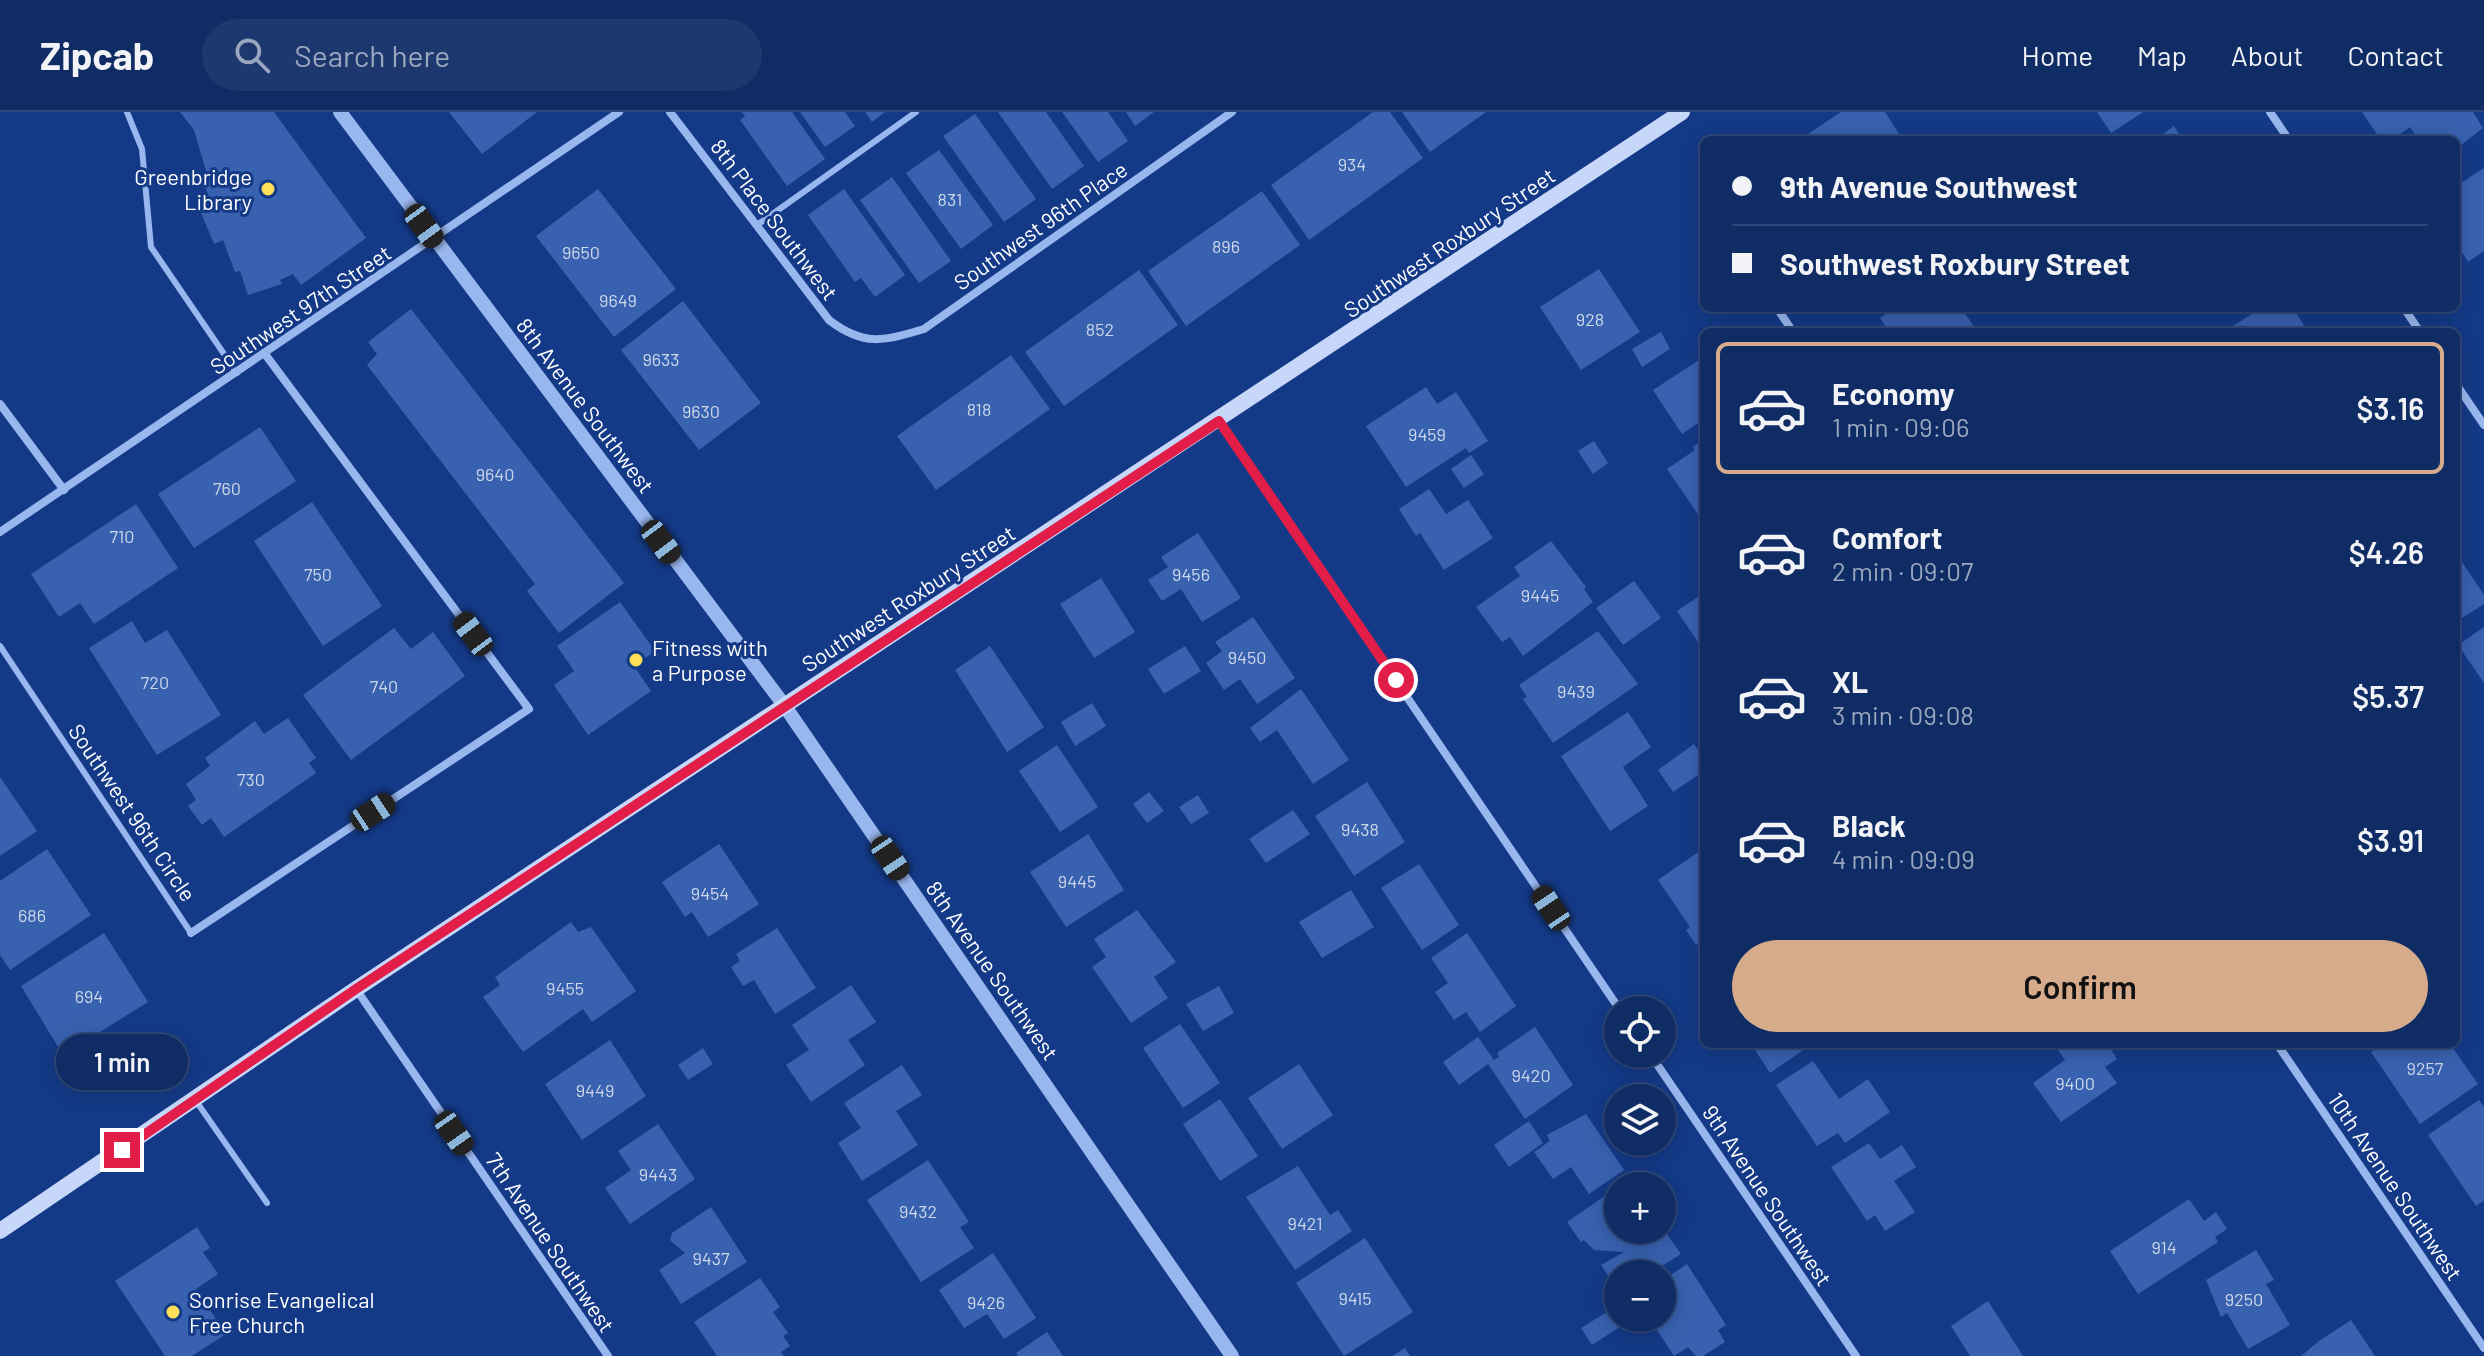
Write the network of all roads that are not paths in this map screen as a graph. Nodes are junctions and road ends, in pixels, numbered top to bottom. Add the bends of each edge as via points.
1 (127, 112) edge
2 (340, 112) edge
3 (619, 112) edge
4 (670, 112) edge
5 (916, 112) edge
6 (1232, 112) edge
7 (1682, 112) edge
8 (2270, 112) edge
9 (2286, 136) edge
10 (757, 225) junction
11 (435, 240) junction
12 (859, 339) joint
13 (265, 354) junction
14 (237, 373) junction
15 (2460, 390) edge
16 (0, 404) edge
17 (1219, 421) junction
18 (2484, 425) edge
19 (64, 490) junction
20 (0, 532) edge
21 (0, 646) edge
22 (784, 705) junction
23 (191, 933) joint
24 (356, 989) junction
25 (1610, 996) edge
26 (2280, 1048) edge
27 (1660, 1068) edge
28 (196, 1101) junction
29 (267, 1203) dead end
30 (0, 1231) edge
31 (2484, 1348) edge
32 (608, 1356) edge
33 (1232, 1356) edge
34 (1856, 1356) edge

1 - 14 lane via 142,149 151,247
2 - 11 street, 8th Avenue Southwest
3 - 11 street, Southwest 97th Street
4 - 10 street, 8th Place Southwest
5 - 10 lane
6 - 12 street, Southwest 96th Place via 924,329 889,340
7 - 17 main road, Southwest Roxbury Street
8 - 9 street
10 - 12 street, 8th Place Southwest via 829,320
11 - 13 street, Southwest 97th Street
11 - 22 street, 8th Avenue Southwest
13 - 14 street, Southwest 97th Street
13 - 23 street, Southwest 96th Circle via 529,709
14 - 19 street, Southwest 97th Street
15 - 18 street
16 - 19 street
17 - 22 main road, Southwest Roxbury Street
17 - 25 street
19 - 20 street, Southwest 97th Street
21 - 23 lane, Southwest 96th Circle
22 - 24 main road, Southwest Roxbury Street
22 - 33 street, 8th Avenue Southwest
24 - 28 main road, Southwest Roxbury Street
24 - 32 street, 7th Avenue Southwest
26 - 31 street, 10th Avenue Southwest
27 - 34 street, 9th Avenue Southwest
28 - 29 lane
28 - 30 main road, Southwest Roxbury Street

